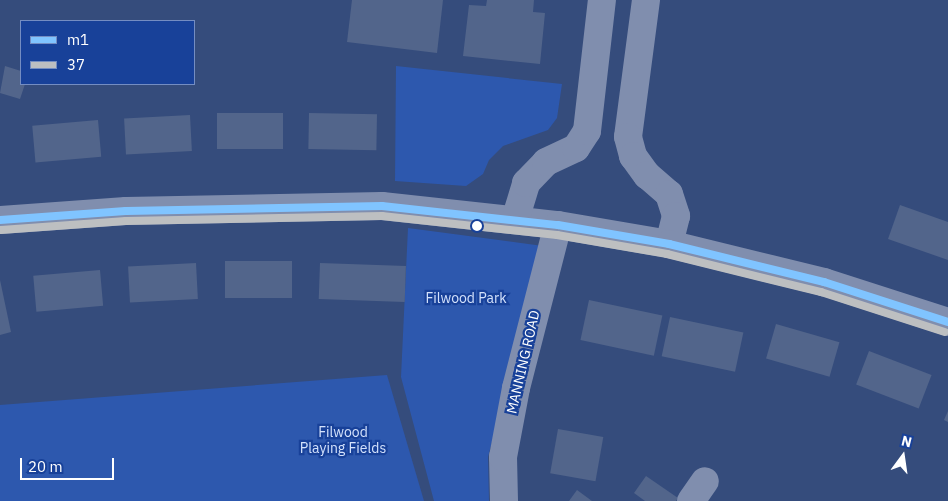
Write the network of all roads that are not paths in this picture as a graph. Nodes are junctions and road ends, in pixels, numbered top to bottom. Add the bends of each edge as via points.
1 (602, 0) edge
2 (646, 0) edge
3 (0, 220) edge
4 (515, 220) junction
5 (558, 225) junction
6 (669, 244) junction
7 (948, 322) edge
8 (504, 501) edge

1 - 4 street via 587,131 576,148 546,162 526,183
2 - 6 street via 628,137 633,156 647,175 669,194 676,216
3 - 4 street via 145,210 382,206
4 - 5 street
5 - 6 street
5 - 8 street, MANNING ROAD via 516,388 503,457
6 - 7 street via 824,282

